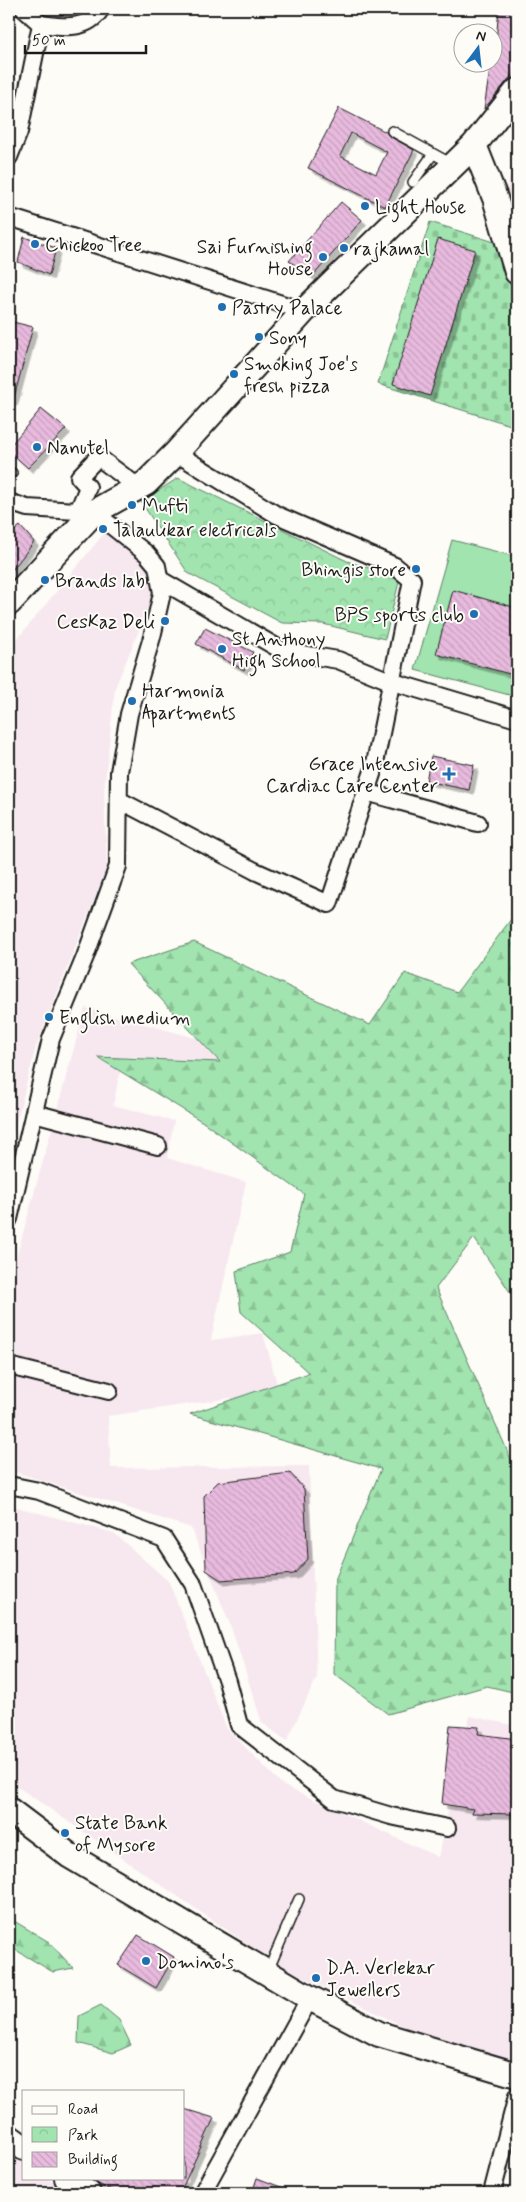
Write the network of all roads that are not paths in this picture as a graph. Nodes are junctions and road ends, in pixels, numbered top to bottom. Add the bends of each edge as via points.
1 (24, 9) edge
2 (101, 9) edge
3 (41, 24) junction
4 (517, 91) edge
5 (15, 115) edge
6 (392, 131) dead end
7 (474, 146) junction
8 (433, 154) junction
9 (9, 157) edge
10 (454, 165) junction
11 (413, 182) dead end
12 (9, 217) edge
13 (517, 272) edge
14 (304, 311) junction
15 (176, 453) junction
16 (138, 487) junction
17 (9, 502) edge
18 (86, 511) junction
19 (159, 579) junction
20 (9, 603) edge
21 (390, 681) junction
22 (517, 719) edge
23 (366, 792) junction
24 (119, 800) junction
25 (478, 823) dead end
26 (34, 1113) junction
27 (158, 1146) dead end
28 (9, 1219) edge
29 (9, 1366) edge
30 (109, 1391) dead end
31 (9, 1485) edge
32 (9, 1810) edge
33 (447, 1828) dead end
34 (299, 1899) dead end
35 (267, 1973) junction
36 (310, 1998) junction
37 (517, 2075) edge
38 (517, 2096) edge
39 (9, 2137) edge
40 (22, 2147) edge
41 (70, 2180) edge
42 (88, 2193) edge
43 (202, 2193) edge
44 (492, 2193) edge

1 - 3 street
2 - 3 street via 90,20 77,26
3 - 5 street
4 - 7 main road
5 - 9 street via 19,132
6 - 8 lane
7 - 10 main road
7 - 13 main road via 495,198
8 - 10 lane
8 - 11 lane
10 - 14 main road
12 - 14 street
14 - 15 main road
15 - 16 main road
15 - 21 street via 277,515 395,566 412,580
16 - 18 main road
16 - 18 street via 98,456 79,477 88,487
17 - 18 street via 27,508
18 - 19 street via 147,554 156,566
18 - 20 main road
19 - 21 street via 284,651 338,660
19 - 24 street via 162,593 130,714 119,772
21 - 22 street
21 - 23 street via 374,768
23 - 24 street via 329,904 254,871
23 - 25 street
24 - 26 street via 118,866 86,957 51,1039
26 - 27 street
26 - 28 street
29 - 30 street
31 - 33 street via 38,1491 164,1539 193,1584 228,1681 239,1724 334,1799
32 - 35 main road via 70,1856
34 - 35 lane
35 - 36 main road
36 - 37 main road via 378,2034
36 - 43 street
38 - 44 street
39 - 40 main road
41 - 42 main road

